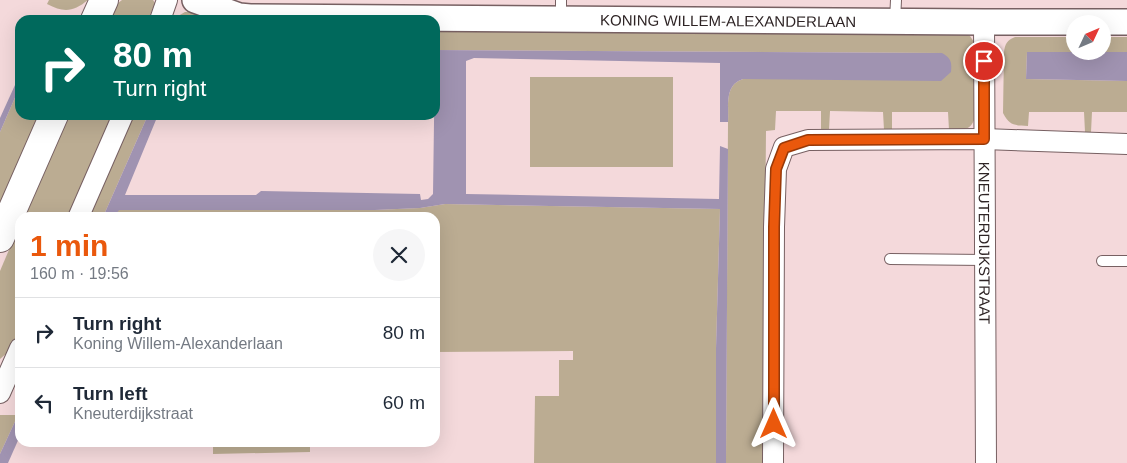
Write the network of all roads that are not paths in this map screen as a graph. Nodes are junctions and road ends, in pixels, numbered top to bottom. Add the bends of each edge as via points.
1 (104, 0) edge
2 (168, 0) edge
3 (196, 0) edge
4 (561, 10) edge
5 (896, 11) edge
6 (97, 15) edge
7 (162, 15) edge
8 (236, 15) edge
9 (339, 15) edge
10 (984, 22) junction
11 (1127, 22) edge
12 (52, 120) edge
13 (121, 120) edge
14 (984, 139) junction
15 (1127, 144) edge
16 (81, 212) edge
17 (0, 238) edge
18 (890, 259) dead end
19 (985, 260) junction
20 (1102, 261) dead end
21 (1127, 261) edge
22 (15, 359) edge
23 (0, 393) edge
24 (774, 463) edge
25 (986, 463) edge

1 - 6 main road
2 - 7 street
3 - 8 street, KONING WILLEM-ALEXANDERLAAN
4 - 5 street, KONING WILLEM-ALEXANDERLAAN
4 - 9 street, KONING WILLEM-ALEXANDERLAAN
5 - 10 street, KONING WILLEM-ALEXANDERLAAN
10 - 11 street, KONING WILLEM-ALEXANDERLAAN
10 - 14 street, KNEUTERDIJKSTRAAT
12 - 17 main road
13 - 16 street
14 - 15 street
14 - 19 street, KNEUTERDIJKSTRAAT
14 - 24 street via 808,140 784,148 776,169 774,227
18 - 19 lane
19 - 25 street, KNEUTERDIJKSTRAAT
20 - 21 lane
22 - 23 street

